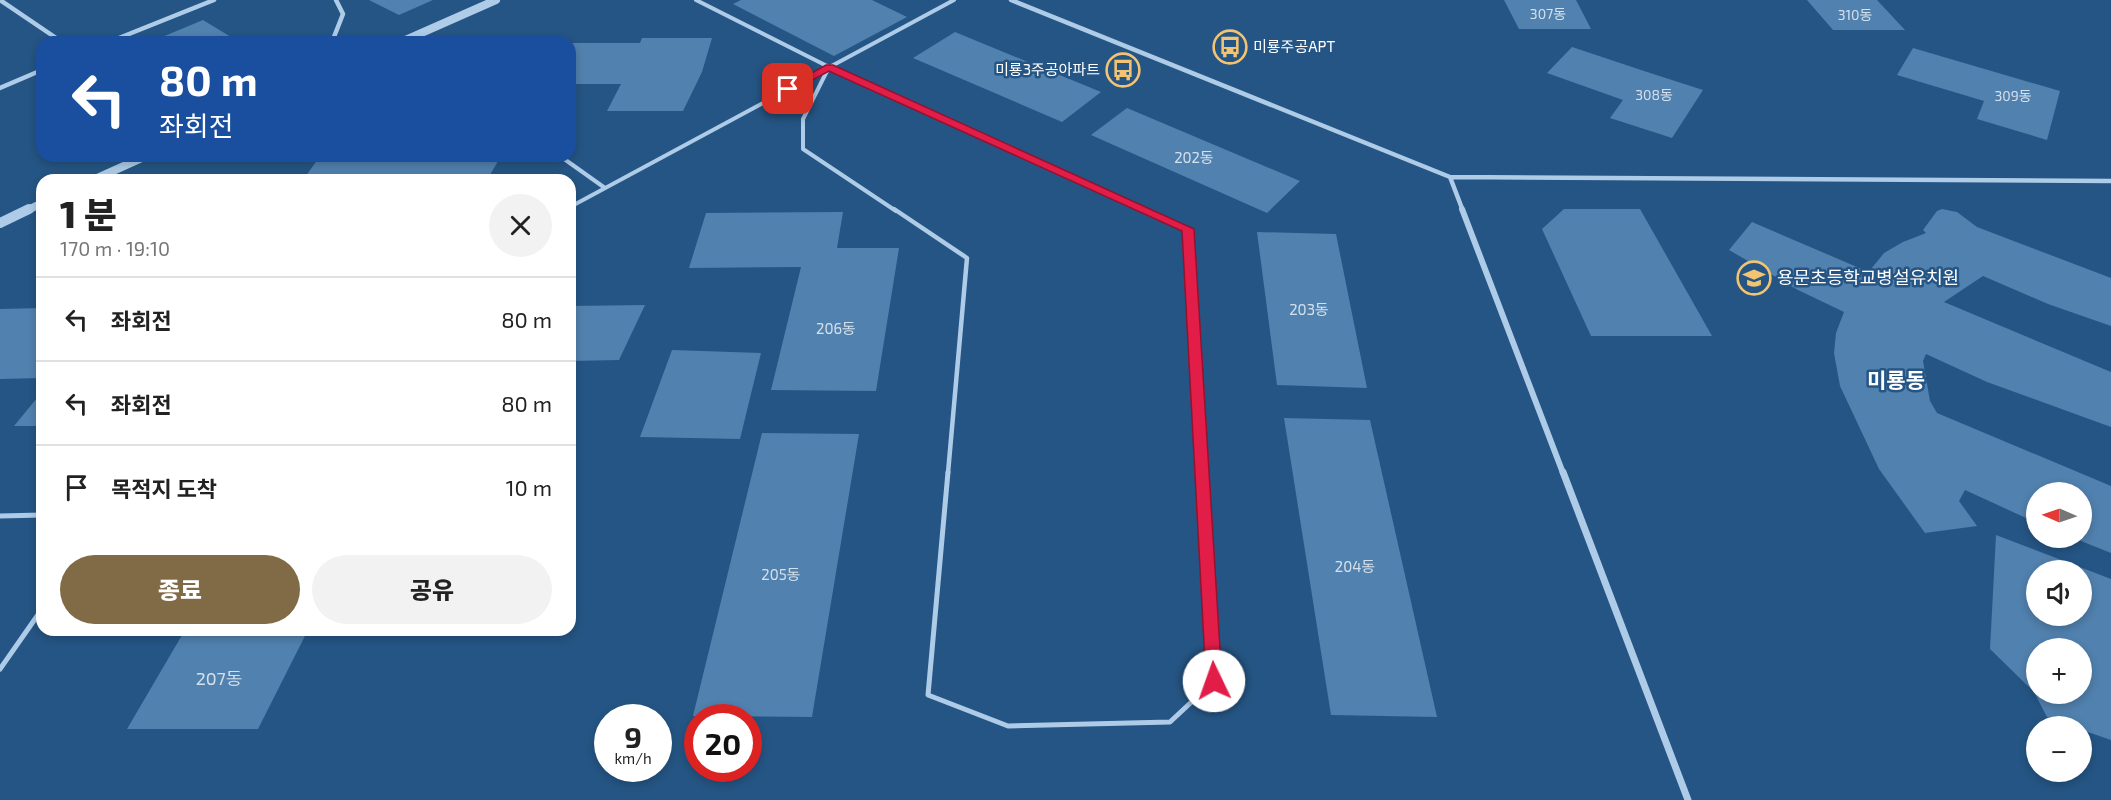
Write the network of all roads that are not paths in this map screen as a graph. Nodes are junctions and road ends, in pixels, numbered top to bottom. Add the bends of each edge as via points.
1 (0, 0) edge
2 (214, 0) edge
3 (336, 0) edge
4 (496, 0) edge
5 (696, 0) edge
6 (954, 0) edge
7 (1011, 0) edge
8 (10, 6) junction
9 (0, 8) edge
10 (53, 36) edge
11 (124, 36) edge
12 (334, 36) edge
13 (415, 36) edge
14 (829, 67) junction
15 (36, 73) edge
16 (0, 88) edge
17 (133, 162) edge
18 (568, 162) edge
19 (106, 174) edge
20 (1450, 177) junction
21 (2111, 181) edge
22 (605, 188) junction
23 (576, 204) edge
24 (36, 206) edge
25 (0, 223) edge
26 (36, 515) edge
27 (0, 516) edge
28 (36, 618) edge
29 (0, 669) edge
30 (1688, 800) edge

1 - 8 street
2 - 11 street
3 - 12 street via 343,14
4 - 13 street
5 - 14 lane
6 - 14 lane
7 - 20 street
8 - 9 street
8 - 10 street
14 - 14 lane via 1188,229 1214,681 1170,722 1008,726 928,695 967,258 803,149 803,119
14 - 22 lane
15 - 16 street
17 - 19 street
18 - 22 lane
20 - 21 street
20 - 30 street
22 - 23 lane
24 - 25 street
26 - 27 lane
28 - 29 lane

